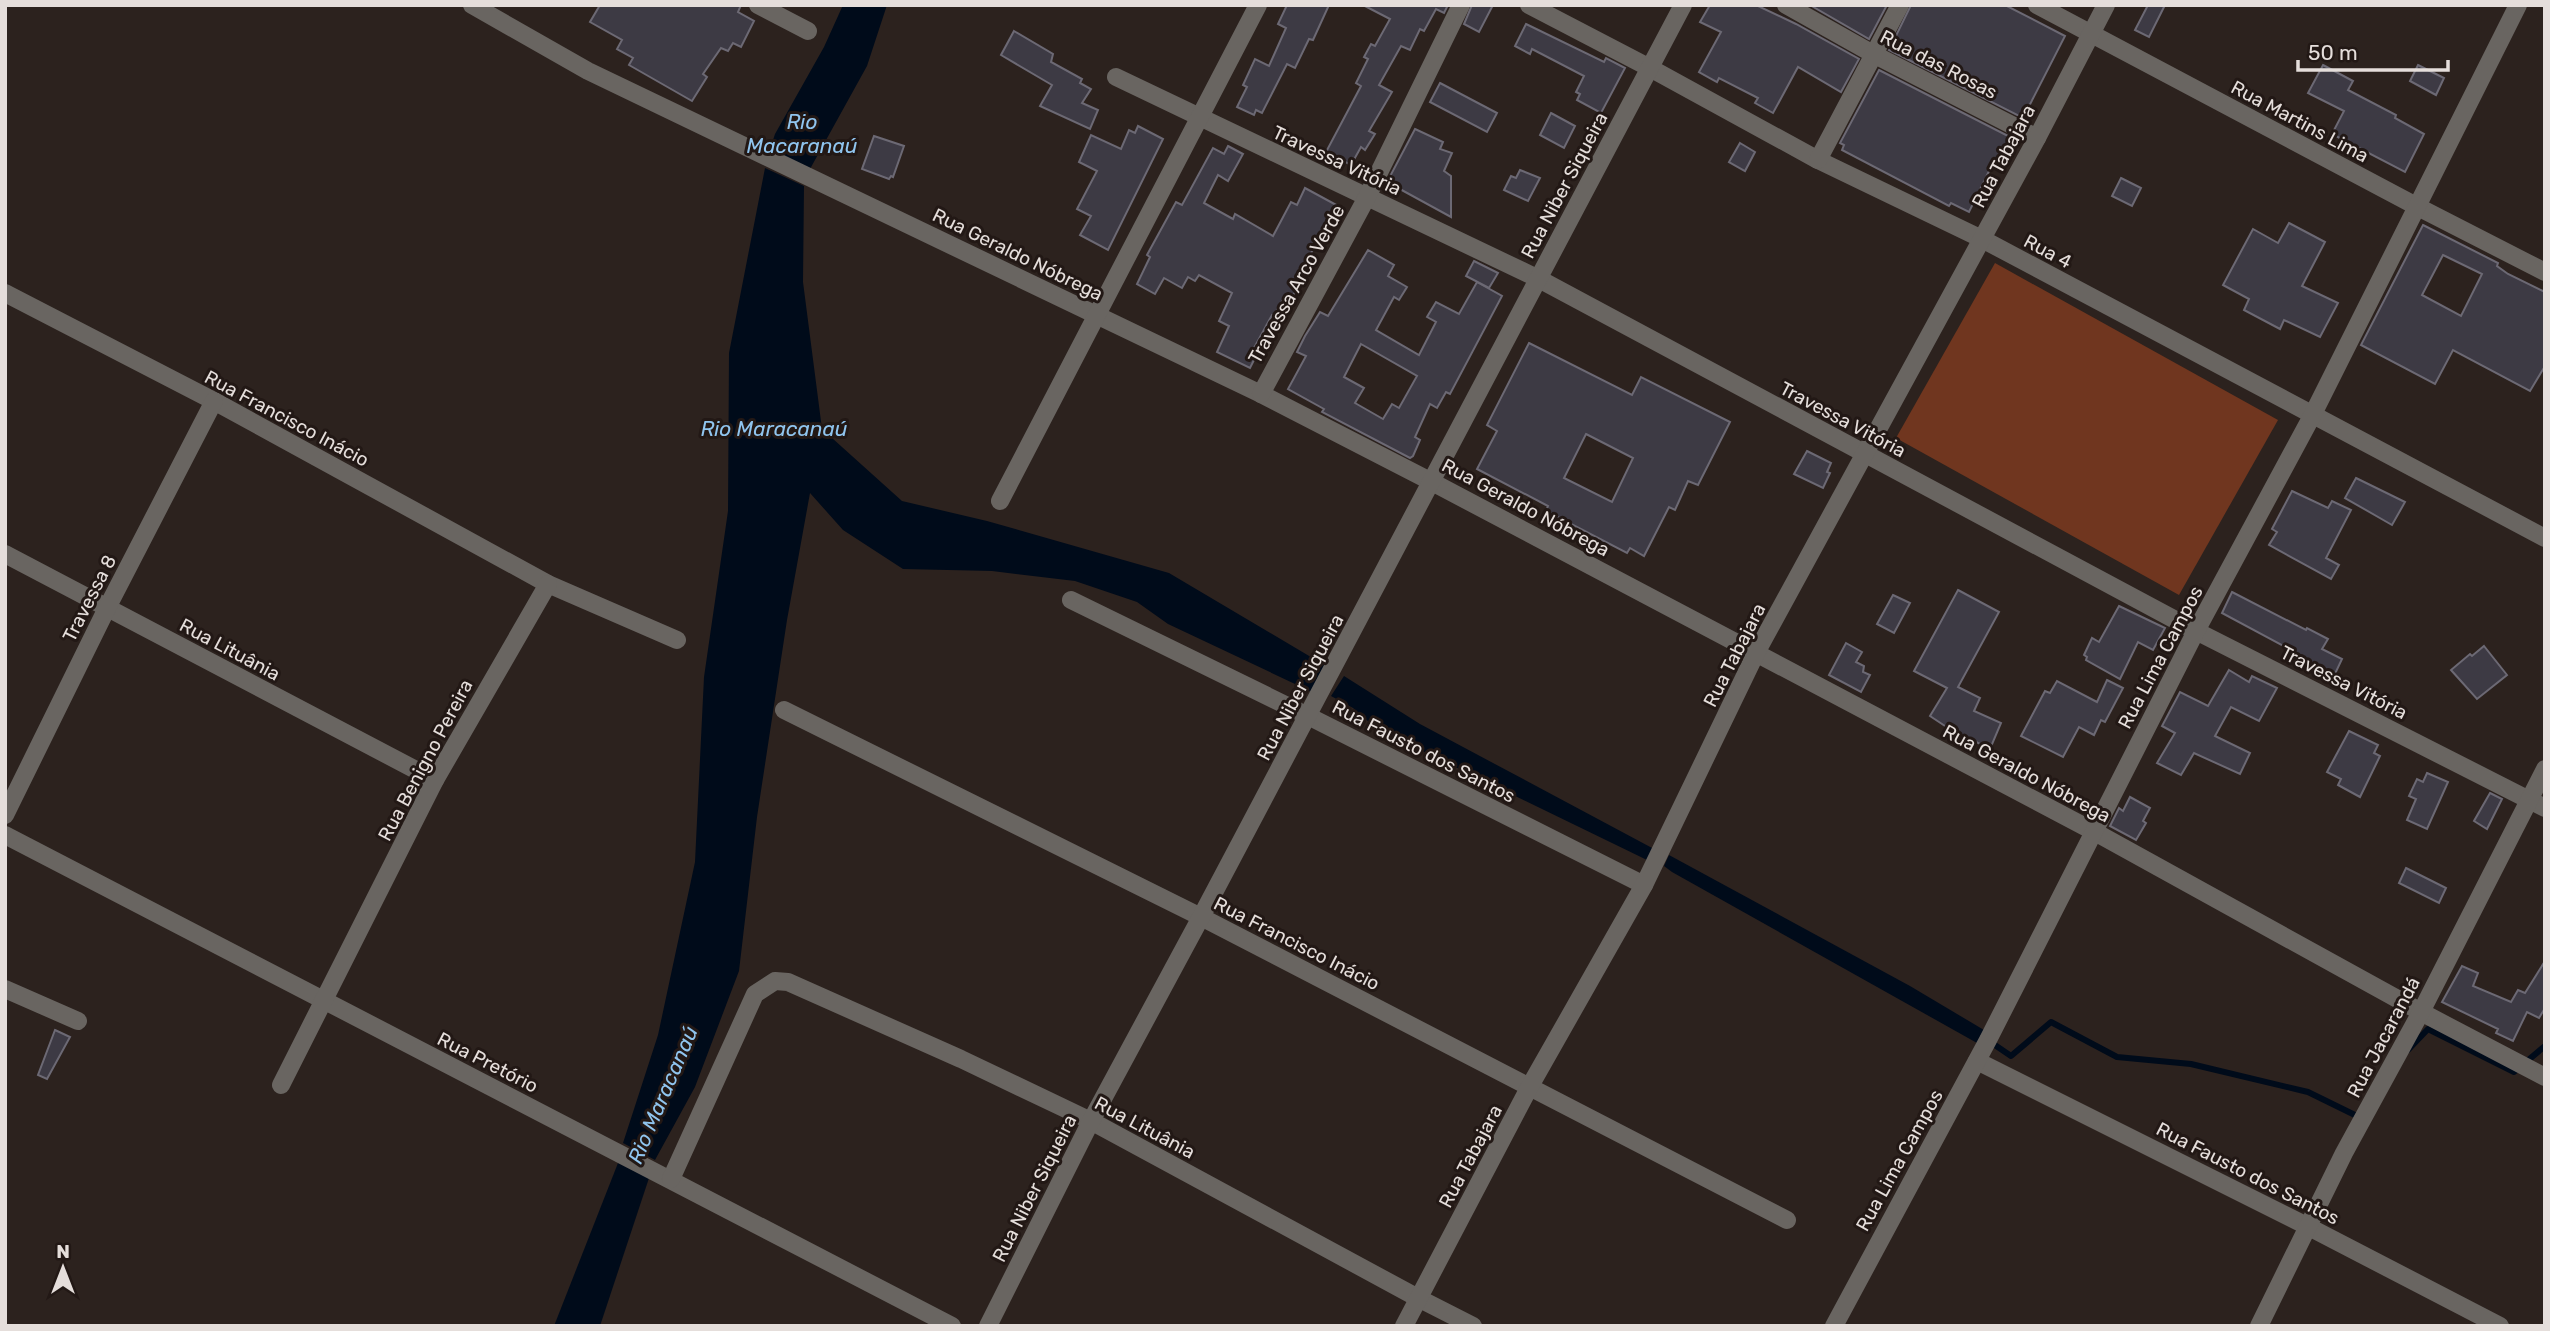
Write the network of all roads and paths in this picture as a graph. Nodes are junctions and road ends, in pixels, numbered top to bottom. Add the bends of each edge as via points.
1 (472, 5) edge
2 (758, 5) edge
3 (1258, 5) edge
4 (1461, 5) edge
5 (1529, 5) edge
6 (1683, 5) edge
7 (1786, 5) edge
8 (1900, 5) edge
9 (2037, 5) edge
10 (2106, 5) edge
11 (2518, 5) edge
12 (808, 31) dead end
13 (2092, 33) junction
14 (1875, 55) junction
15 (1650, 68) junction
16 (1116, 77) dead end
17 (1199, 118) junction
18 (2037, 138) junction
19 (1818, 160) junction
20 (1367, 197) junction
21 (2417, 207) junction
22 (1982, 239) junction
23 (2545, 272) edge
24 (1539, 279) junction
25 (5, 293) edge
26 (1097, 315) junction
27 (1261, 394) junction
28 (214, 401) junction
29 (2312, 416) junction
30 (1864, 453) junction
31 (1432, 482) junction
32 (1000, 501) dead end
33 (2545, 538) edge
34 (5, 554) edge
35 (548, 583) junction
36 (1071, 600) dead end
37 (107, 608) junction
38 (2196, 631) junction
39 (677, 640) dead end
40 (1756, 653) junction
41 (784, 710) dead end
42 (1308, 716) junction
43 (2545, 769) edge
44 (435, 780) junction
45 (2537, 804) edge
46 (5, 815) edge
47 (2093, 831) junction
48 (5, 835) edge
49 (1644, 885) junction
50 (1201, 917) junction
51 (5, 989) edge
52 (324, 1002) junction
53 (2421, 1012) junction
54 (78, 1021) dead end
55 (1977, 1061) junction
56 (2545, 1077) edge
57 (281, 1084) dead end
58 (1530, 1086) junction
59 (1091, 1121) junction
60 (671, 1179) junction
61 (1787, 1220) dead end
62 (2307, 1226) junction
63 (1418, 1298) junction
64 (952, 1326) edge
65 (988, 1326) edge
66 (1404, 1326) edge
67 (1473, 1326) edge
68 (1834, 1326) edge
69 (2259, 1326) edge
70 (2500, 1326) edge

1 - 26 street, Rua Geraldo Nóbrega via 588,72
2 - 12 street
3 - 17 street
4 - 20 street, Travessa Arco Verde
5 - 15 street, Rua 4
6 - 15 street, Rua Niber Siqueira
7 - 14 street, Rua das Rosas
8 - 14 street
9 - 13 street, Rua Martins Lima
10 - 13 street, Rua Tabajara
11 - 21 street, Rua Lima Campos
13 - 18 street, Rua Tabajara
13 - 21 street, Rua Martins Lima
14 - 18 street, Rua das Rosas
14 - 19 street
15 - 19 street, Rua 4
15 - 24 street, Rua Niber Siqueira
16 - 17 street, Travessa Vitória
17 - 20 street, Travessa Vitória
17 - 26 street
18 - 22 street, Rua Tabajara
19 - 22 street, Rua 4
20 - 24 street, Travessa Vitória
20 - 27 street, Travessa Arco Verde
21 - 23 street, Rua Martins Lima
21 - 29 street, Rua Lima Campos
22 - 29 street, Rua 4
22 - 30 street, Rua Tabajara
24 - 30 street, Travessa Vitória
24 - 31 street, Rua Niber Siqueira
25 - 28 street, Rua Francisco Inácio
26 - 27 street, Rua Geraldo Nóbrega
26 - 32 street
27 - 31 street, Rua Geraldo Nóbrega
28 - 35 street, Rua Francisco Inácio
28 - 37 street, Travessa 8
29 - 33 street, Rua 4
29 - 38 street, Rua Lima Campos
30 - 38 street, Travessa Vitória
30 - 40 street, Rua Tabajara
31 - 40 street, Rua Geraldo Nóbrega
31 - 42 street, Rua Niber Siqueira
34 - 37 street, Rua Lituânia
35 - 39 street
35 - 44 street, Rua Benigno Pereira
36 - 42 street, Rua Fausto dos Santos
37 - 44 street, Rua Lituânia
37 - 46 street, Travessa 8
38 - 45 street, Travessa Vitória
38 - 47 street, Rua Lima Campos
40 - 47 street, Rua Geraldo Nóbrega
40 - 49 street, Rua Tabajara
41 - 50 street, Rua Francisco Inácio
42 - 49 street, Rua Fausto dos Santos
42 - 50 street, Rua Niber Siqueira
43 - 45 street, Rua Jacarandá
44 - 52 street, Rua Benigno Pereira
45 - 53 street, Rua Jacarandá
47 - 53 street, Rua Geraldo Nóbrega
47 - 55 street, Rua Lima Campos
48 - 52 street, Rua Pretório
49 - 58 street, Rua Tabajara
50 - 58 street, Rua Francisco Inácio
50 - 59 street, Rua Niber Siqueira
51 - 54 street
52 - 57 street, Rua Benigno Pereira
52 - 60 street, Rua Pretório
53 - 56 street, Rua Geraldo Nóbrega
53 - 62 street, Rua Jacarandá
55 - 62 street, Rua Fausto dos Santos
55 - 68 street, Rua Lima Campos
58 - 61 street, Rua Francisco Inácio
58 - 63 street, Rua Tabajara
59 - 60 street, Rua Lituânia via 788,982 775,981 755,993
59 - 63 street, Rua Lituânia
59 - 65 street, Rua Niber Siqueira
60 - 64 street, Rua Pretório
62 - 69 street, Rua Jacarandá
62 - 70 street, Rua Fausto dos Santos
63 - 66 street, Rua Tabajara
63 - 67 street, Rua Lituânia

